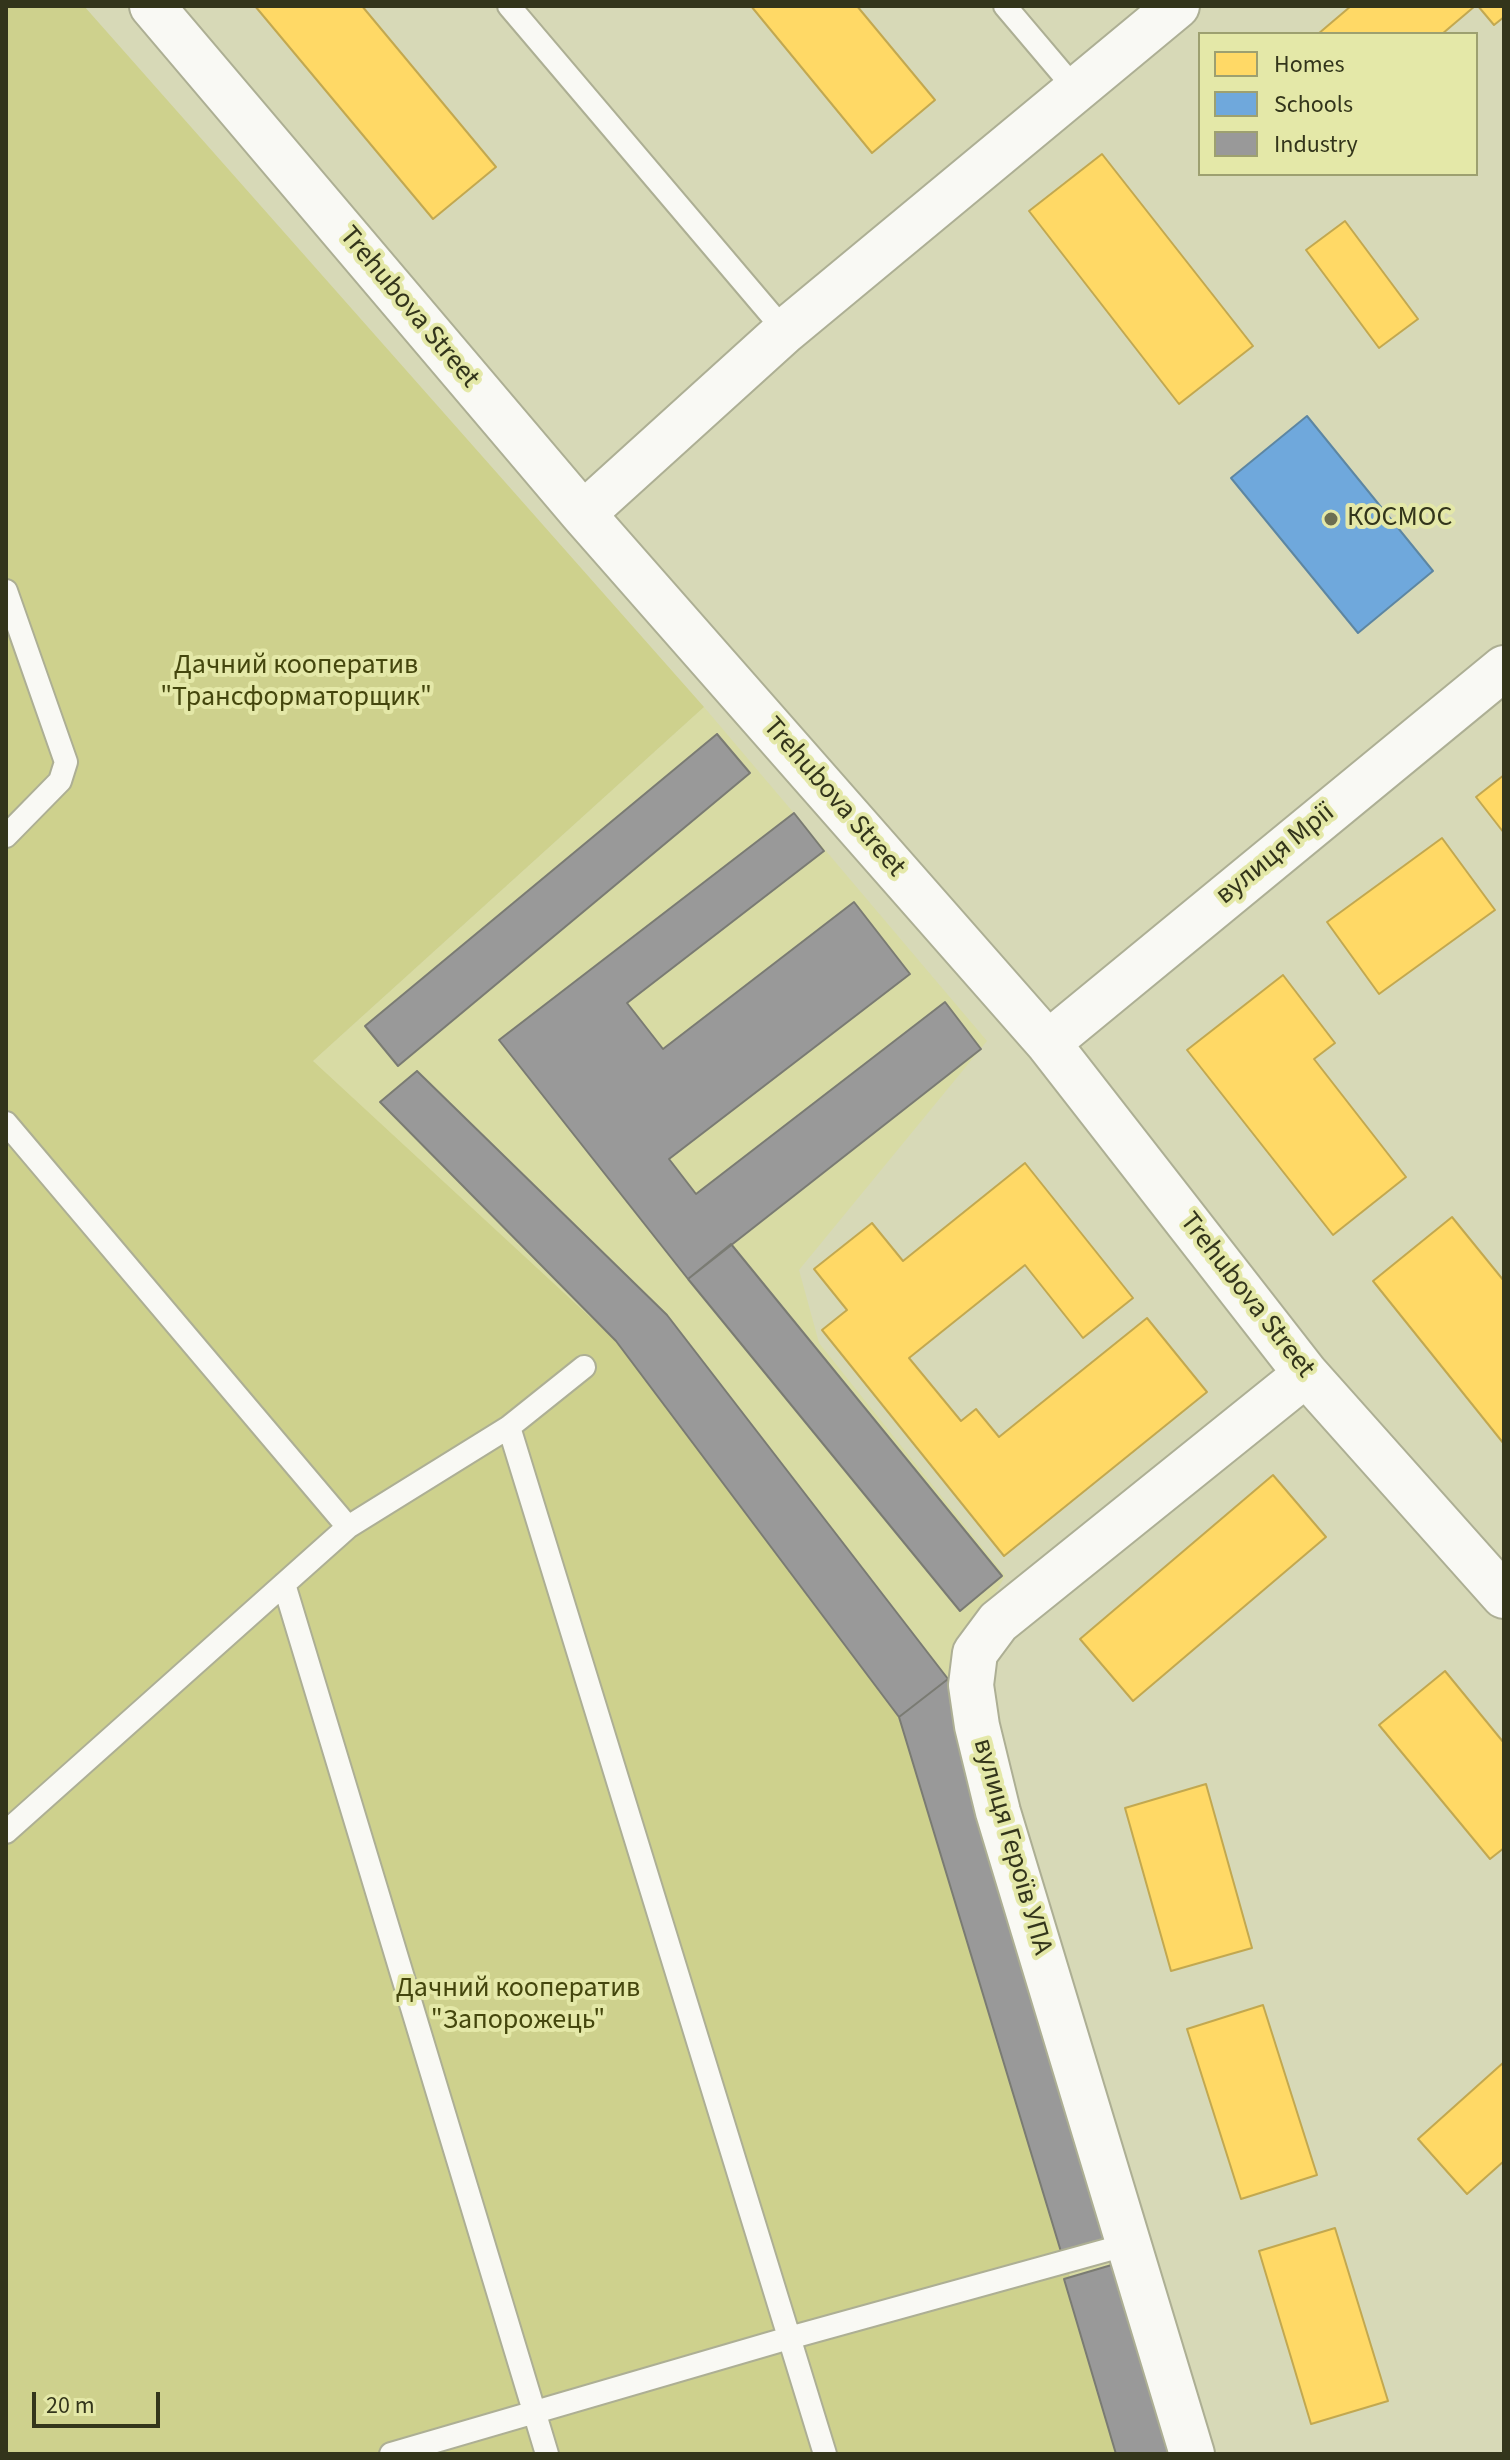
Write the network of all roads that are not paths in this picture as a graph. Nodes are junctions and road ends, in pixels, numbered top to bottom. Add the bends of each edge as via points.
1 (152, 6) edge
2 (509, 6) edge
3 (1005, 6) edge
4 (1177, 6) edge
5 (1077, 91) junction
6 (785, 331) junction
7 (583, 514) junction
8 (6, 591) edge
9 (1504, 668) edge
10 (6, 836) edge
11 (1048, 1043) junction
12 (6, 1123) edge
13 (584, 1367) dead end
14 (1306, 1374) junction
15 (509, 1427) junction
16 (348, 1527) junction
17 (284, 1584) junction
18 (1504, 1596) edge
19 (6, 1832) edge
20 (1129, 2244) junction
21 (789, 2338) junction
22 (535, 2412) junction
23 (391, 2454) edge
24 (547, 2454) edge
25 (825, 2454) edge
26 (1192, 2454) edge

1 - 7 street, Trehubova Street
2 - 6 lane
3 - 5 lane
4 - 5 street
5 - 6 street
6 - 7 street
7 - 11 street, Trehubova Street
8 - 10 lane via 66,762 60,781
9 - 11 street, вулиця Мрії
11 - 14 street, Trehubova Street
12 - 16 lane
13 - 15 lane
14 - 18 street, Trehubova Street
14 - 20 street, вулиця Героїв УПА via 998,1622 975,1653 971,1685 998,1812
15 - 16 lane
15 - 21 lane
16 - 17 lane
17 - 19 lane
17 - 22 lane
20 - 21 lane
20 - 26 street, вулиця Героїв УПА
21 - 22 lane
21 - 25 lane
22 - 23 lane
22 - 24 lane

